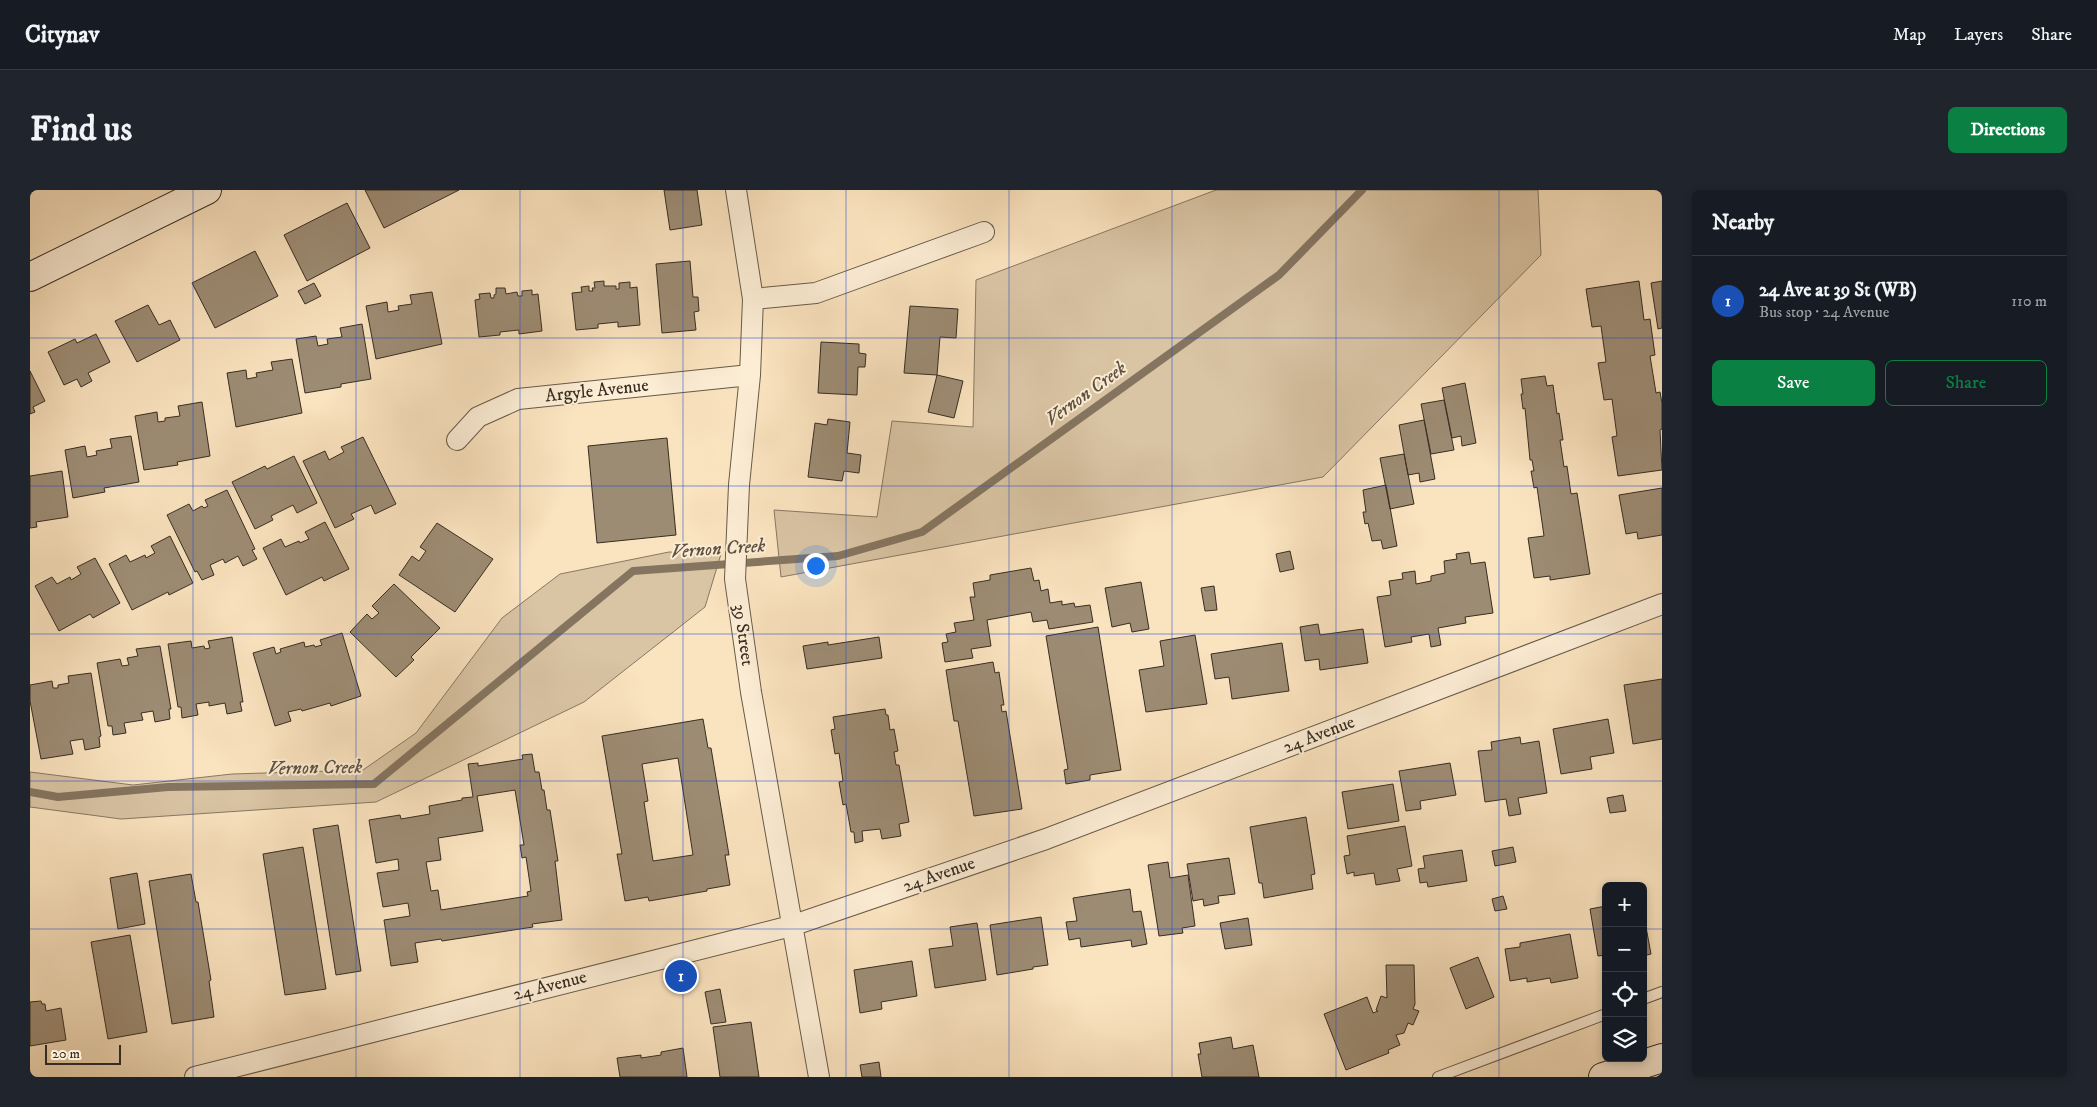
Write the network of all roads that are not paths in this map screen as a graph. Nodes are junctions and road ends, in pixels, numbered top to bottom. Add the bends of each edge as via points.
1 (207, 190) edge
2 (736, 190) edge
3 (984, 232) dead end
4 (30, 277) edge
5 (753, 299) junction
6 (750, 375) junction
7 (457, 440) dead end
8 (1662, 604) edge
9 (790, 926) junction
10 (1662, 992) edge
11 (1647, 998) edge
12 (1602, 1016) edge
13 (1662, 1058) edge
14 (195, 1077) edge
15 (819, 1077) edge
16 (1438, 1077) edge
17 (1603, 1077) edge

1 - 4 street
2 - 5 street, 39 Street
3 - 5 street via 816,293
5 - 6 street, 39 Street
6 - 7 street, Argyle Avenue via 518,399 478,417
6 - 9 street, 39 Street via 739,485 735,579
8 - 9 street, 24 Avenue via 1046,839
9 - 14 street, 24 Avenue
9 - 15 street, 39 Street
10 - 11 lane
12 - 16 lane
13 - 17 street

